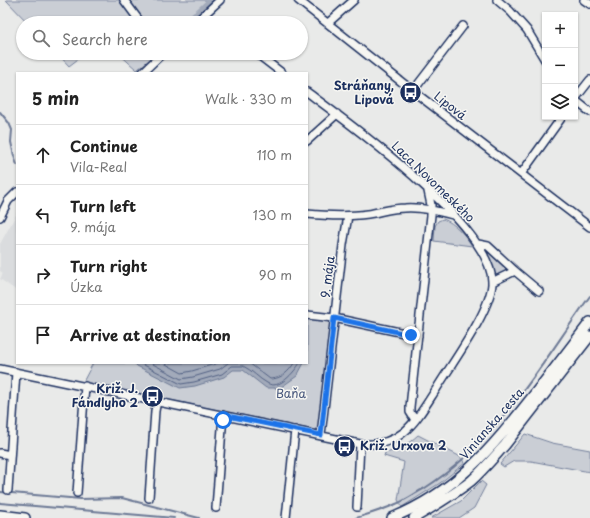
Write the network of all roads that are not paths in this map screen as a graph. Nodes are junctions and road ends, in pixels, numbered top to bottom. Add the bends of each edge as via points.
1 (124, 0) edge
2 (220, 0) edge
3 (298, 0) edge
4 (354, 0) edge
5 (497, 0) edge
6 (136, 16) edge
7 (203, 16) edge
8 (328, 23) junction
9 (463, 26) dead end
10 (542, 55) edge
11 (156, 60) edge
12 (264, 60) edge
13 (143, 72) edge
14 (279, 72) edge
15 (590, 80) edge
16 (413, 91) junction
17 (308, 93) edge
18 (578, 95) edge
19 (578, 102) edge
20 (590, 112) edge
21 (337, 114) junction
22 (560, 120) edge
23 (308, 140) edge
24 (521, 174) junction
25 (428, 190) junction
26 (16, 193) edge
27 (431, 210) junction
28 (308, 214) edge
29 (454, 215) junction
30 (348, 216) junction
31 (0, 217) edge
32 (590, 227) edge
33 (478, 244) junction
34 (515, 272) junction
35 (492, 282) junction
36 (539, 290) dead end
37 (308, 315) edge
38 (334, 318) junction
39 (590, 322) edge
40 (418, 336) junction
41 (590, 336) edge
42 (0, 369) edge
43 (16, 372) junction
44 (85, 386) junction
45 (157, 401) junction
46 (223, 415) junction
47 (415, 420) junction
48 (294, 430) junction
49 (321, 435) junction
50 (360, 444) junction
51 (0, 453) edge
52 (10, 455) junction
53 (8, 490) dead end
54 (77, 493) dead end
55 (149, 498) dead end
56 (216, 508) dead end
57 (357, 508) dead end
58 (0, 515) edge
59 (25, 518) edge
60 (286, 518) edge
61 (392, 518) edge
62 (414, 518) edge

1 - 6 street
2 - 7 street
3 - 8 street, Lipová
4 - 8 street
5 - 10 street via 527,30
8 - 16 street, Lipová
9 - 16 street
11 - 13 street
12 - 14 street
15 - 18 street
16 - 24 street, Lipová
17 - 21 street, Laca Novomeského
19 - 20 street
21 - 23 street
21 - 25 street, Laca Novomeského via 373,141
22 - 24 street
24 - 32 street, Lipová
25 - 27 street
25 - 29 street, Laca Novomeského
26 - 31 street via 8,200
27 - 29 street
27 - 30 street via 387,209
27 - 40 street
28 - 30 street
29 - 33 street, Laca Novomeského
30 - 38 street, 9. mája
33 - 34 street, Laca Novomeského via 488,246
33 - 35 street
34 - 35 street
34 - 36 street, Laca Novomeského
35 - 47 street via 476,324
37 - 38 street
38 - 40 street
38 - 49 street, 9. mája
39 - 61 main road, Vinianska cesta via 483,457 434,497
40 - 47 street via 410,407
41 - 62 main road, Vinianska cesta via 490,461 471,480
42 - 43 street
43 - 44 street
43 - 52 street
44 - 45 street
44 - 54 street
45 - 46 street
45 - 55 street
46 - 48 street
46 - 56 street
47 - 50 street via 400,436 383,444
48 - 49 street
48 - 60 street
49 - 50 street
50 - 57 street
51 - 52 street
52 - 53 street
58 - 59 main road

